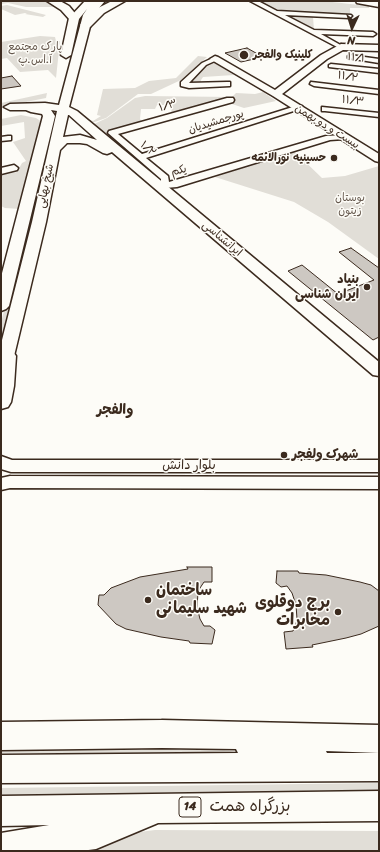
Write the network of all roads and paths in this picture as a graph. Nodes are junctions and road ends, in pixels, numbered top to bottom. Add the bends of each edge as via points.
1 (52, 1) edge
2 (91, 1) edge
3 (100, 1) edge
4 (120, 1) edge
5 (253, 1) edge
6 (364, 1) edge
7 (379, 4) edge
8 (275, 13) junction
9 (349, 16) dead end
10 (74, 18) junction
11 (86, 25) junction
12 (311, 31) junction
13 (373, 34) dead end
14 (379, 50) edge
15 (345, 52) junction
16 (215, 59) joint
17 (379, 61) edge
18 (331, 66) dead end
19 (379, 71) edge
20 (227, 84) dead end
21 (314, 84) dead end
22 (379, 92) edge
23 (280, 94) junction
24 (50, 99) junction
25 (230, 100) dead end
26 (65, 103) junction
27 (299, 108) junction
28 (325, 109) dead end
29 (5, 111) edge
30 (379, 115) edge
31 (46, 125) junction
32 (333, 129) junction
33 (112, 134) joint
34 (344, 137) junction
35 (54, 148) junction
36 (375, 153) edge
37 (141, 157) junction
38 (14, 168) dead end
39 (1, 171) edge
40 (159, 187) junction
41 (23, 222) junction
42 (39, 222) junction
43 (256, 273) junction
44 (1, 306) edge
45 (6, 356) junction
46 (379, 371) edge
47 (1, 377) edge
48 (379, 381) edge
49 (1, 402) edge
50 (1, 462) edge
51 (379, 466) edge
52 (25, 474) junction
53 (307, 474) junction
54 (379, 483) edge
55 (1, 484) edge
56 (1, 726) edge
57 (1, 736) edge
58 (50, 736) junction
59 (379, 757) edge
60 (1, 769) edge
61 (379, 806) edge
62 (160, 808) junction
63 (1, 811) edge
64 (1, 849) edge

1 - 10 highway via 65,8
2 - 10 main road
3 - 11 main road, شیخ بهایی via 88,14
4 - 11 highway via 100,11
5 - 8 street
6 - 7 highway
8 - 9 street
8 - 12 street
10 - 24 main road via 58,94
11 - 26 main road, شیخ بهایی
12 - 13 street
12 - 15 street
14 - 15 street
15 - 17 street
15 - 23 street via 339,52
16 - 20 street via 204,64 184,84
16 - 23 street
18 - 19 street, ۱۱/۱
21 - 22 street, ۱۱/۲
23 - 27 street, بیست و دو بهمن
23 - 36 street, بیست و دو بهمن
24 - 26 main road via 54,104
24 - 29 main road
25 - 33 street, ۱/۳
26 - 29 main road
26 - 31 main road, شیخ بهایی via 50,120 47,130
26 - 35 main road, شیخ بهایی
26 - 40 main road, ایرانشناسی via 73,113
27 - 32 street, بیست و دو بهمن
27 - 37 street, پورجمشیدیان
28 - 30 street, ۱۱/۳
29 - 31 main road via 40,115
31 - 41 main road, شیخ بهایی
32 - 34 street, بیست و دو بهمن
32 - 40 street, یکم via 327,135
33 - 37 street, ۱/۲
34 - 36 street, بیست و دو بهمن
34 - 40 street, یکم via 329,138
35 - 40 main road, ایرانشناسی via 59,143 72,139 86,140 107,149
35 - 42 main road, شیخ بهایی
37 - 40 street, ۱/۲ via 165,178
38 - 39 street
40 - 43 main road, ایرانشناسی
41 - 42 main road
41 - 44 main road, شیخ بهایی
42 - 45 main road, شیخ بهایی
43 - 46 main road, ایرانشناسی
43 - 48 main road, ایرانشناسی
45 - 47 main road, شیخ بهایی
45 - 49 highway
50 - 52 street, بلوار دانش
51 - 53 street, بلوار دانش
52 - 53 street, بلوار دانش
52 - 55 street, بلوار دانش
53 - 54 street, بلوار دانش
56 - 58 highway
57 - 58 highway
58 - 59 highway via 162,734
59 - 60 highway
61 - 62 highway, بزرگراه همت / 14
62 - 63 highway, بزرگراه همت / 14
62 - 64 highway via 96,833

